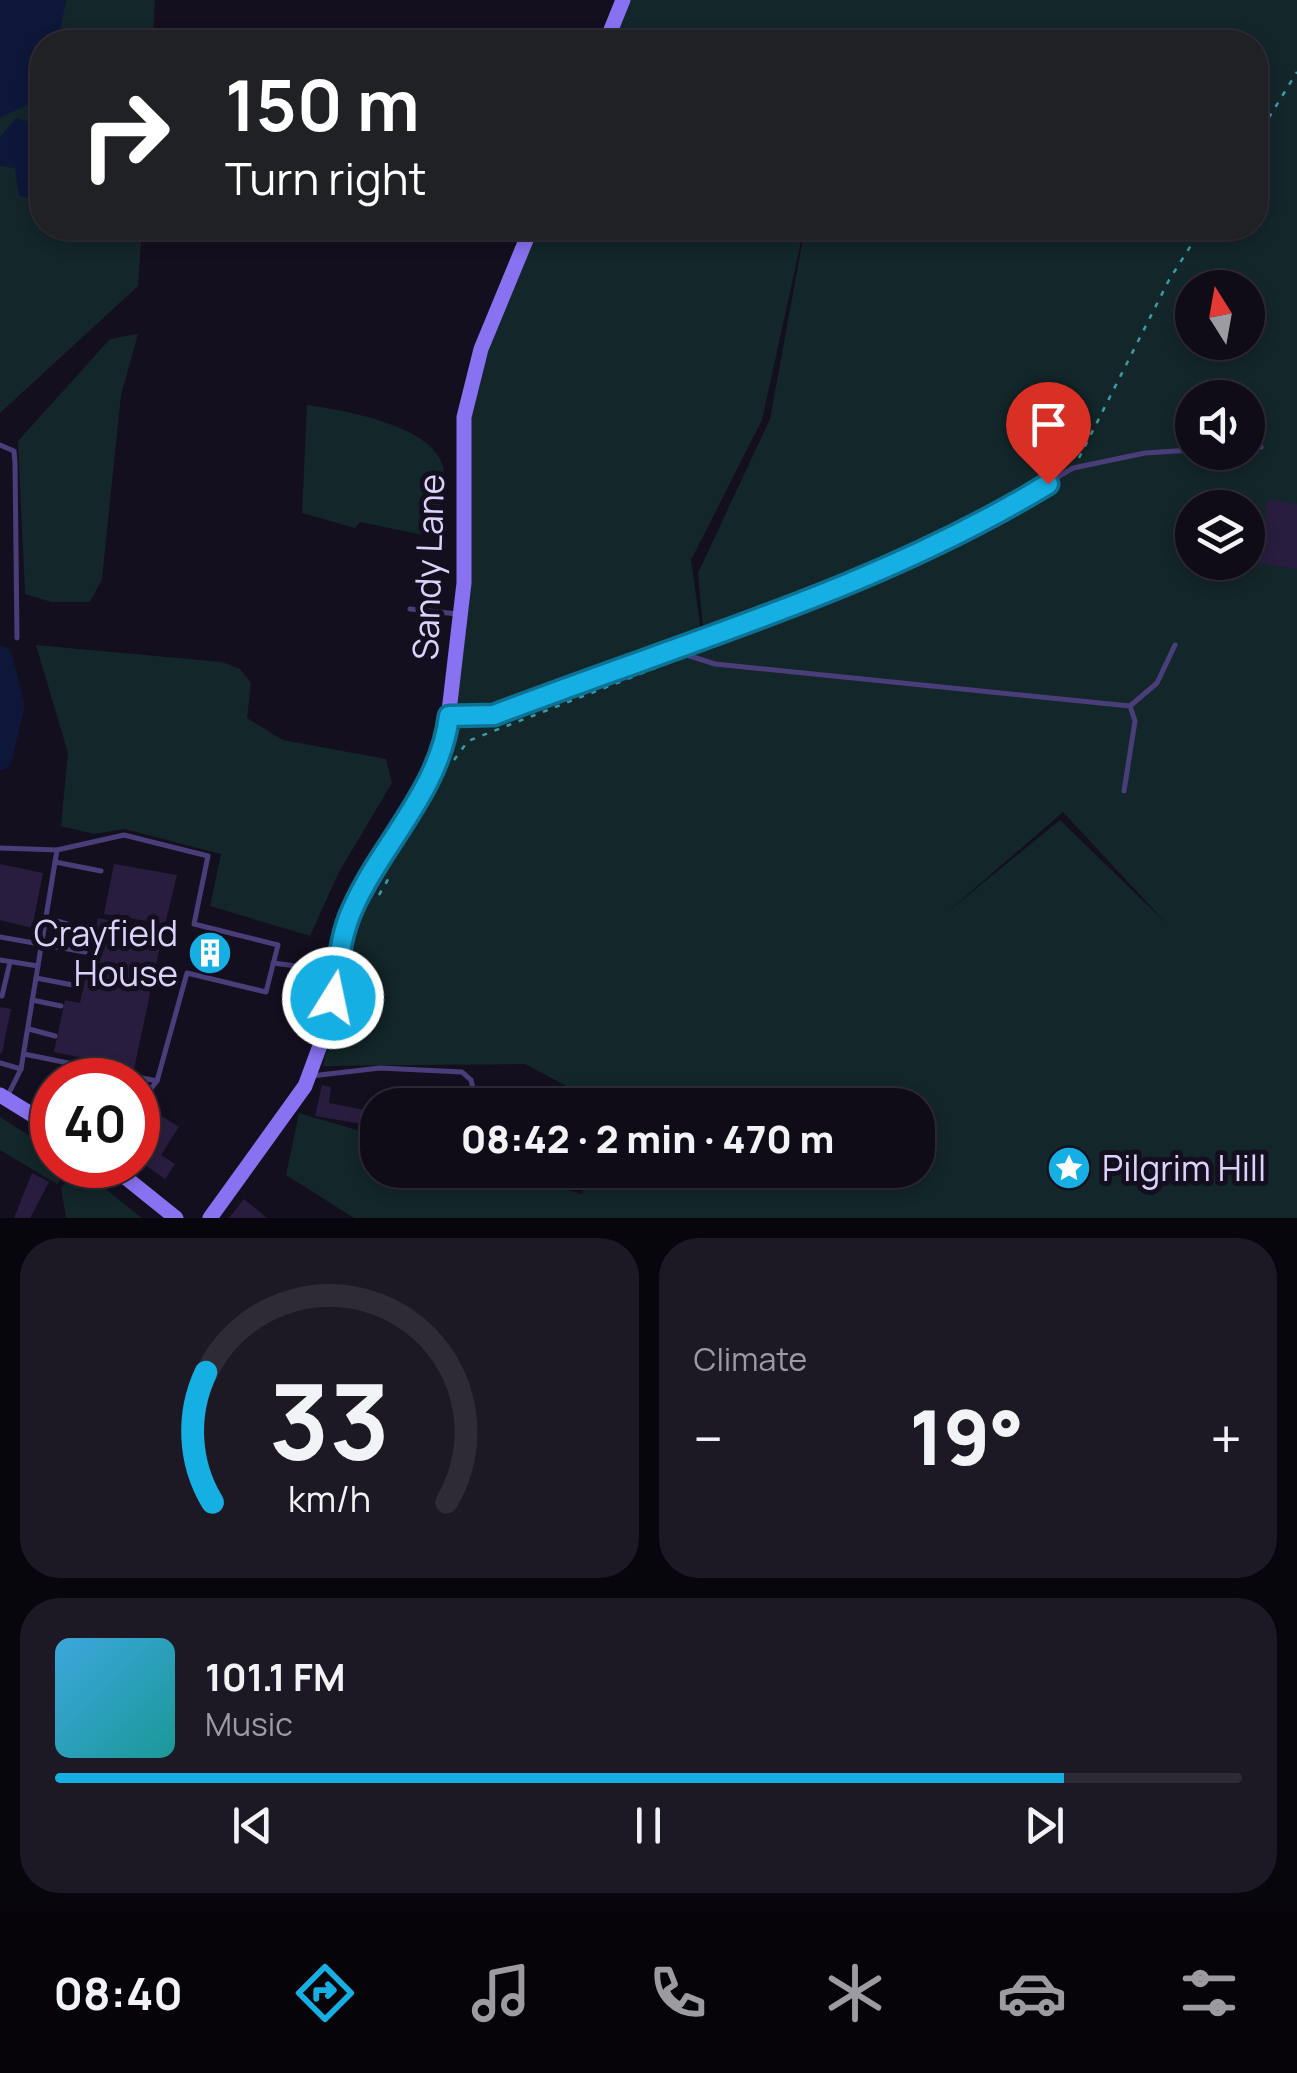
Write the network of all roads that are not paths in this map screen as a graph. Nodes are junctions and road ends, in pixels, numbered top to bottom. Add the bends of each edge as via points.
1 (623, 0) edge
2 (611, 30) edge
3 (526, 240) edge
4 (0, 444) edge
5 (1175, 451) edge
6 (410, 609) dead end
7 (461, 614) junction
8 (17, 638) dead end
9 (1176, 644) dead end
10 (671, 650) junction
11 (1130, 706) junction
12 (449, 716) junction
13 (1124, 791) dead end
14 (0, 848) edge
15 (58, 850) junction
16 (56, 862) junction
17 (101, 871) dead end
18 (45, 918) junction
19 (92, 931) dead end
20 (0, 937) edge
21 (41, 944) junction
22 (85, 952) dead end
23 (0, 960) edge
24 (10, 962) junction
25 (273, 963) junction
26 (38, 966) junction
27 (337, 972) junction
28 (36, 978) junction
29 (78, 986) dead end
30 (2, 996) edge
31 (32, 1000) junction
32 (61, 1006) dead end
33 (28, 1029) junction
34 (55, 1036) dead end
35 (24, 1054) junction
36 (43, 1058) edge
37 (0, 1064) edge
38 (160, 1068) edge
39 (22, 1069) junction
40 (308, 1076) junction
41 (473, 1088) edge
42 (3, 1097) edge
43 (30, 1114) edge
44 (139, 1188) edge
45 (176, 1218) edge
46 (210, 1218) edge

1 - 2 street
3 - 7 street, Sandy Lane via 482,349 464,417
4 - 8 lane via 14,451
5 - 10 lane via 1074,468 930,550
6 - 7 lane
7 - 12 street, Sandy Lane
9 - 11 lane via 1157,683
10 - 11 lane via 846,679
10 - 12 lane via 494,715
11 - 13 lane via 1136,721
12 - 27 street, Sandy Lane via 417,803 354,904
14 - 15 lane
15 - 16 lane
15 - 25 lane via 124,835 208,856 194,924 278,945
16 - 17 lane
16 - 18 lane
18 - 19 lane
18 - 21 lane
20 - 21 lane
21 - 22 lane
21 - 26 lane
23 - 24 lane
24 - 26 lane
24 - 30 lane
25 - 27 lane
25 - 38 lane via 266,992 187,974
26 - 28 lane
27 - 40 street, Sandy Lane via 328,1024
28 - 29 lane
28 - 31 lane
31 - 32 lane
31 - 33 lane
33 - 34 lane
33 - 35 lane
35 - 36 lane
35 - 39 lane
37 - 39 lane
39 - 42 lane
40 - 41 lane via 398,1068 462,1072
40 - 46 street, Sandy Lane
42 - 43 street
44 - 45 street

